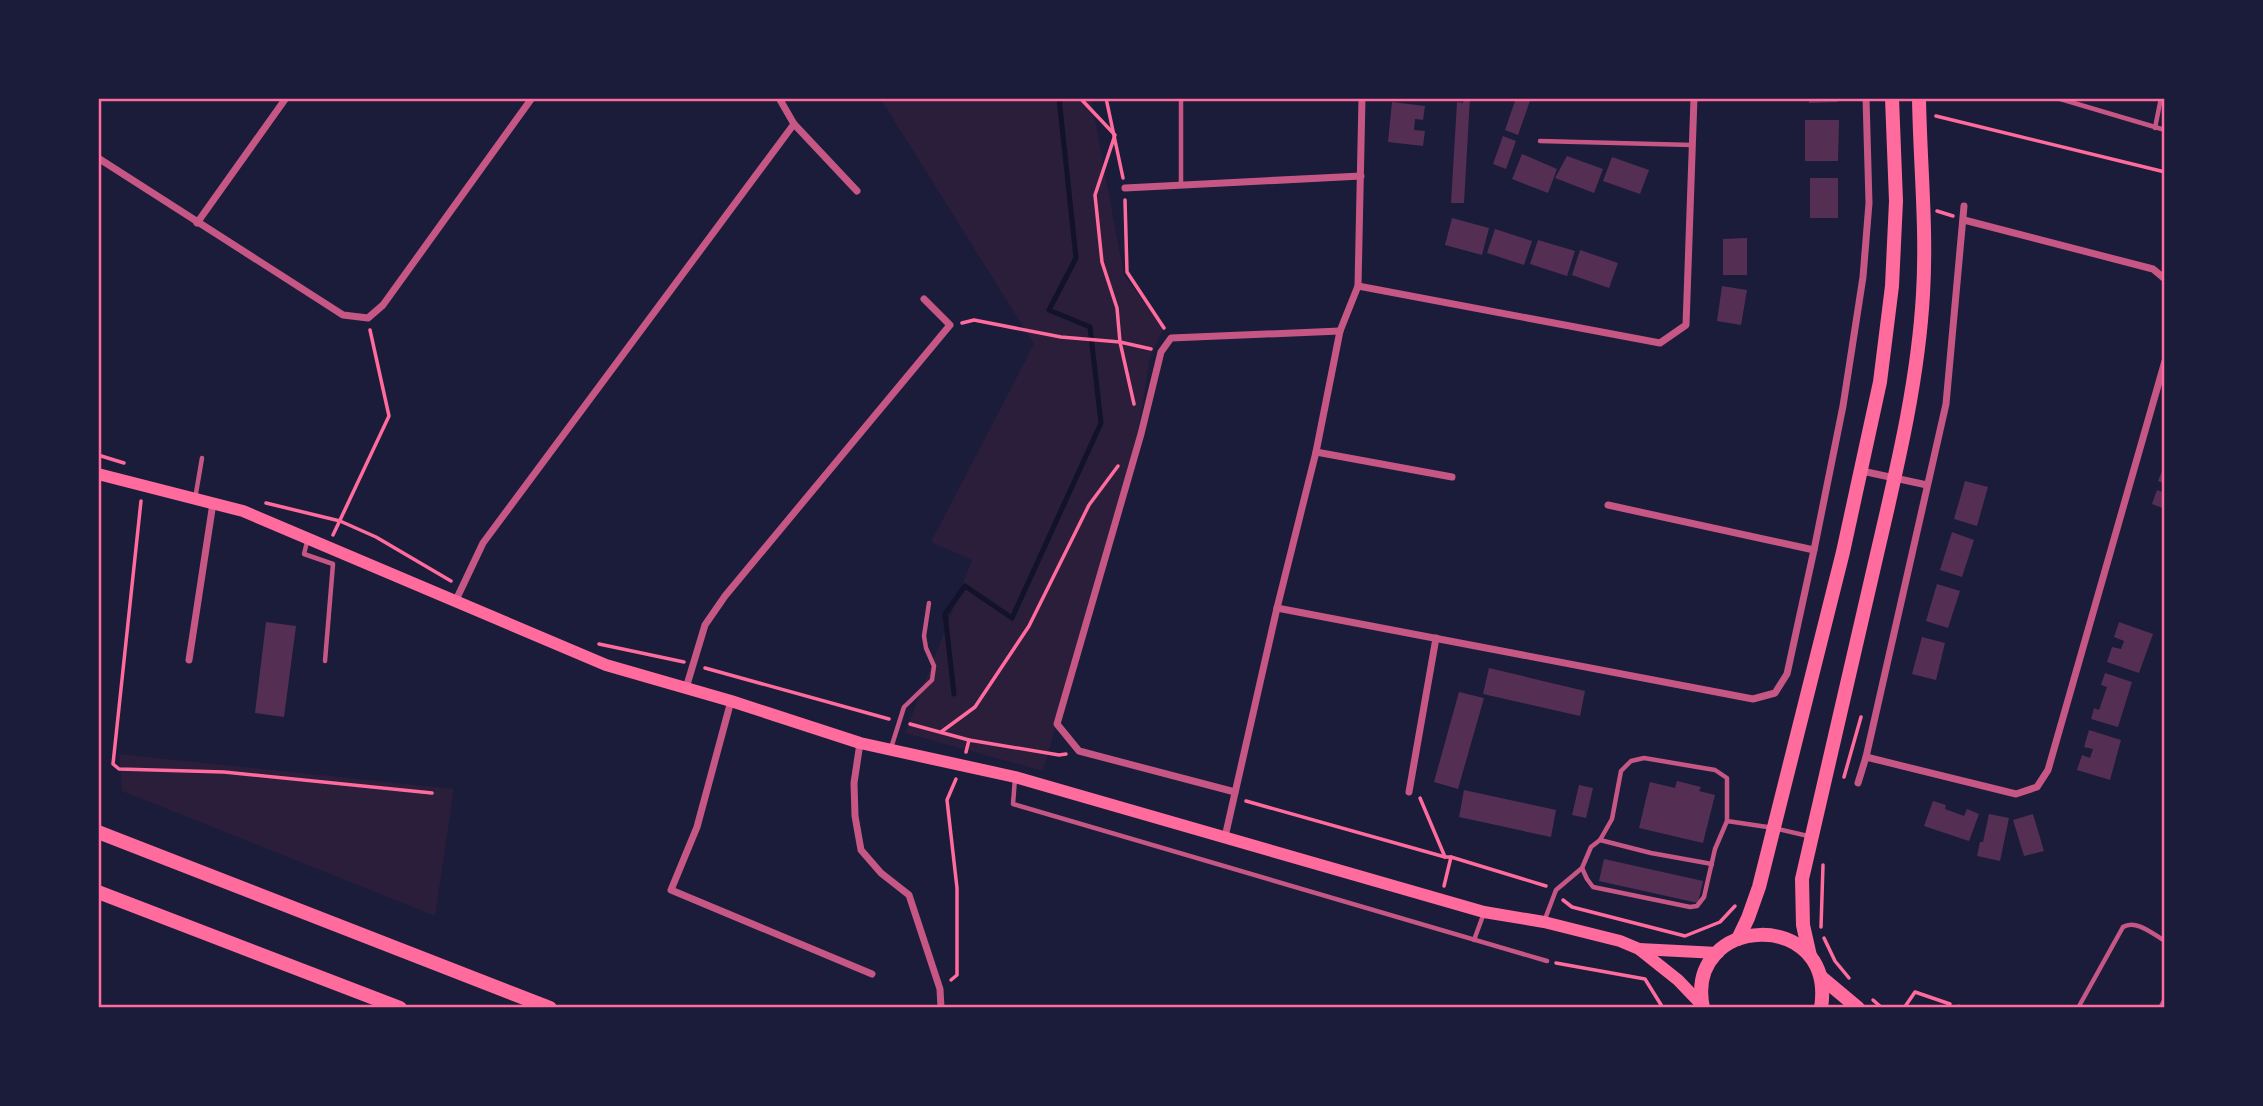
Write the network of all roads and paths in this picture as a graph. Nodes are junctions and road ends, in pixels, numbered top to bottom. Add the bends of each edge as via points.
1 (286, 98) edge
2 (532, 98) edge
3 (779, 98) edge
4 (1080, 98) edge
5 (1106, 98) edge
6 (1181, 98) edge
7 (1362, 98) edge
8 (1694, 98) edge
9 (1866, 98) edge
10 (1892, 98) edge
11 (2057, 98) edge
12 (2161, 98) edge
13 (1919, 105) edge
14 (794, 124) junction
15 (2155, 128) junction
16 (2165, 130) edge
17 (1115, 135) junction
18 (1540, 141) dead end
19 (1692, 145) junction
20 (98, 158) edge
21 (2165, 172) edge
22 (1361, 176) junction
23 (1181, 185) junction
24 (1125, 188) junction
25 (857, 191) dead end
26 (1925, 206) junction
27 (1964, 206) dead end
28 (1964, 220) junction
29 (197, 223) junction
30 (2165, 279) edge
31 (1359, 286) junction
32 (924, 299) dead end
33 (368, 318) junction
34 (950, 325) junction
35 (1340, 331) junction
36 (1171, 338) junction
37 (1120, 342) junction
38 (1161, 352) junction
39 (2165, 361) edge
40 (1141, 434) junction
41 (1316, 452) junction
42 (98, 455) edge
43 (202, 458) dead end
44 (1119, 464) dead end
45 (136, 467) dead end
46 (1862, 471) junction
47 (98, 474) edge
48 (1452, 477) dead end
49 (1895, 477) junction
50 (143, 485) junction
51 (1927, 485) junction
52 (195, 499) junction
53 (260, 501) dead end
54 (214, 503) junction
55 (1608, 505) dead end
56 (340, 521) junction
57 (309, 538) junction
58 (328, 546) junction
59 (1814, 550) junction
60 (462, 587) junction
61 (456, 600) junction
62 (929, 603) dead end
63 (1277, 608) junction
64 (1436, 638) junction
65 (589, 642) dead end
66 (189, 660) dead end
67 (325, 660) dead end
68 (693, 664) junction
69 (686, 688) junction
70 (731, 701) junction
71 (1862, 712) dead end
72 (898, 721) junction
73 (941, 732) junction
74 (969, 740) junction
75 (860, 743) junction
76 (890, 749) junction
77 (1079, 751) junction
78 (1866, 757) junction
79 (962, 765) junction
80 (1015, 777) junction
81 (1842, 782) dead end
82 (1858, 783) dead end
83 (1409, 792) joint
84 (432, 793) dead end
85 (1234, 795) junction
86 (1727, 821) junction
87 (1774, 828) junction
88 (98, 832) edge
89 (1225, 837) junction
90 (1811, 837) junction
91 (1600, 840) junction
92 (1445, 857) junction
93 (1822, 859) dead end
94 (1712, 864) junction
95 (1582, 868) junction
96 (98, 892) edge
97 (1441, 901) junction
98 (1484, 912) junction
99 (1544, 922) junction
100 (1738, 939) junction
101 (1474, 940) junction
102 (2165, 941) edge
103 (1639, 949) junction
104 (1718, 953) junction
105 (1810, 956) junction
106 (1547, 961) joint
107 (872, 974) dead end
108 (1821, 977) junction
109 (1854, 983) dead end
110 (940, 989) junction
111 (2165, 999) edge
112 (1872, 1000) dead end
113 (1703, 1006) edge
114 (400, 1008) edge
115 (550, 1008) edge
116 (941, 1008) edge
117 (1663, 1008) edge
118 (1821, 1008) edge
119 (1858, 1008) edge
120 (1882, 1008) edge
121 (1904, 1008) edge
122 (1960, 1008) edge
123 (2078, 1008) edge
124 (2160, 1008) edge

1 - 29 street
2 - 33 street via 383,305
3 - 14 street
4 - 17 path
5 - 17 path
6 - 23 lane
7 - 22 street
8 - 19 street
9 - 59 street via 1869,203 1863,278
10 - 46 main road via 1896,201 1892,286 1880,382
11 - 15 lane
12 - 15 lane
13 - 21 path
13 - 26 main road
14 - 25 street
14 - 60 street via 483,543
15 - 16 lane
17 - 24 path
17 - 37 path via 1095,195 1102,262 1117,308
18 - 19 lane
19 - 31 street via 1685,326 1660,343
20 - 29 street
22 - 23 street
22 - 31 street
23 - 24 street
24 - 36 path via 1127,272
26 - 28 path
26 - 49 main road via 1917,355
27 - 28 street
28 - 30 street via 2153,269
28 - 51 street via 1946,404
29 - 33 street via 344,316
31 - 35 street
32 - 34 street
33 - 56 path via 389,416
34 - 37 path via 974,320 1061,337
34 - 68 street via 725,596 705,625
35 - 36 street
35 - 41 street
36 - 38 street
37 - 38 path
37 - 40 path
38 - 40 street
39 - 78 street via 2048,771 2037,787 2016,794
40 - 77 street via 1057,724
41 - 48 street
41 - 63 street
42 - 45 path
43 - 52 lane
44 - 73 path via 1089,505 1030,626 975,707
46 - 49 street
46 - 87 main road
47 - 50 main road
49 - 51 street
49 - 90 main road
50 - 52 main road
50 - 84 path via 113,764 119,769 224,772
51 - 78 street
52 - 54 main road
53 - 56 path
54 - 57 main road
54 - 66 street
55 - 59 street
56 - 58 path
56 - 60 path
57 - 58 main road
57 - 67 lane via 304,554 333,564
58 - 61 main road
59 - 64 street via 1787,674 1775,693 1753,699
60 - 61 street
61 - 69 main road via 606,665
62 - 72 lane via 924,636 934,666 932,680 904,707
63 - 64 street
63 - 85 street
64 - 83 street
65 - 68 path
68 - 69 street
68 - 72 path
69 - 70 main road
70 - 75 main road
70 - 107 street via 697,827 671,890
71 - 81 path
72 - 73 path
72 - 76 lane
73 - 74 path
74 - 77 path via 1059,755
74 - 79 path
75 - 76 main road
75 - 110 street via 854,794 861,850 909,895
76 - 79 main road
77 - 85 street
78 - 82 street
79 - 80 main road
79 - 110 path via 947,800 957,888 957,975
80 - 89 main road
80 - 101 lane via 1013,804
83 - 92 path via 1421,798
85 - 89 street
85 - 92 path
86 - 87 lane
86 - 91 lane via 1727,778 1715,770 1644,758 1631,761 1621,771 1612,819
86 - 94 lane
87 - 90 lane
87 - 100 main road via 1759,887
88 - 115 main road
89 - 97 main road
90 - 105 main road via 1802,878 1803,925
91 - 94 lane
91 - 95 lane via 1591,847
92 - 97 path via 1451,857
93 - 109 path via 1821,930 1835,961
94 - 95 lane via 1704,897 1690,907 1593,887
95 - 99 lane via 1556,890
96 - 114 main road
97 - 98 main road
98 - 99 main road
98 - 101 lane
99 - 103 main road
100 - 104 main road
100 - 105 main road via 1757,933 1777,935
101 - 106 lane
102 - 123 lane via 2136,925 2123,927
103 - 104 main road
103 - 113 main road
104 - 113 main road via 1704,977
105 - 108 main road
106 - 117 path via 1645,979
108 - 118 main road
108 - 119 main road
110 - 116 street
111 - 124 lane
112 - 120 path
121 - 122 path via 1915,992

